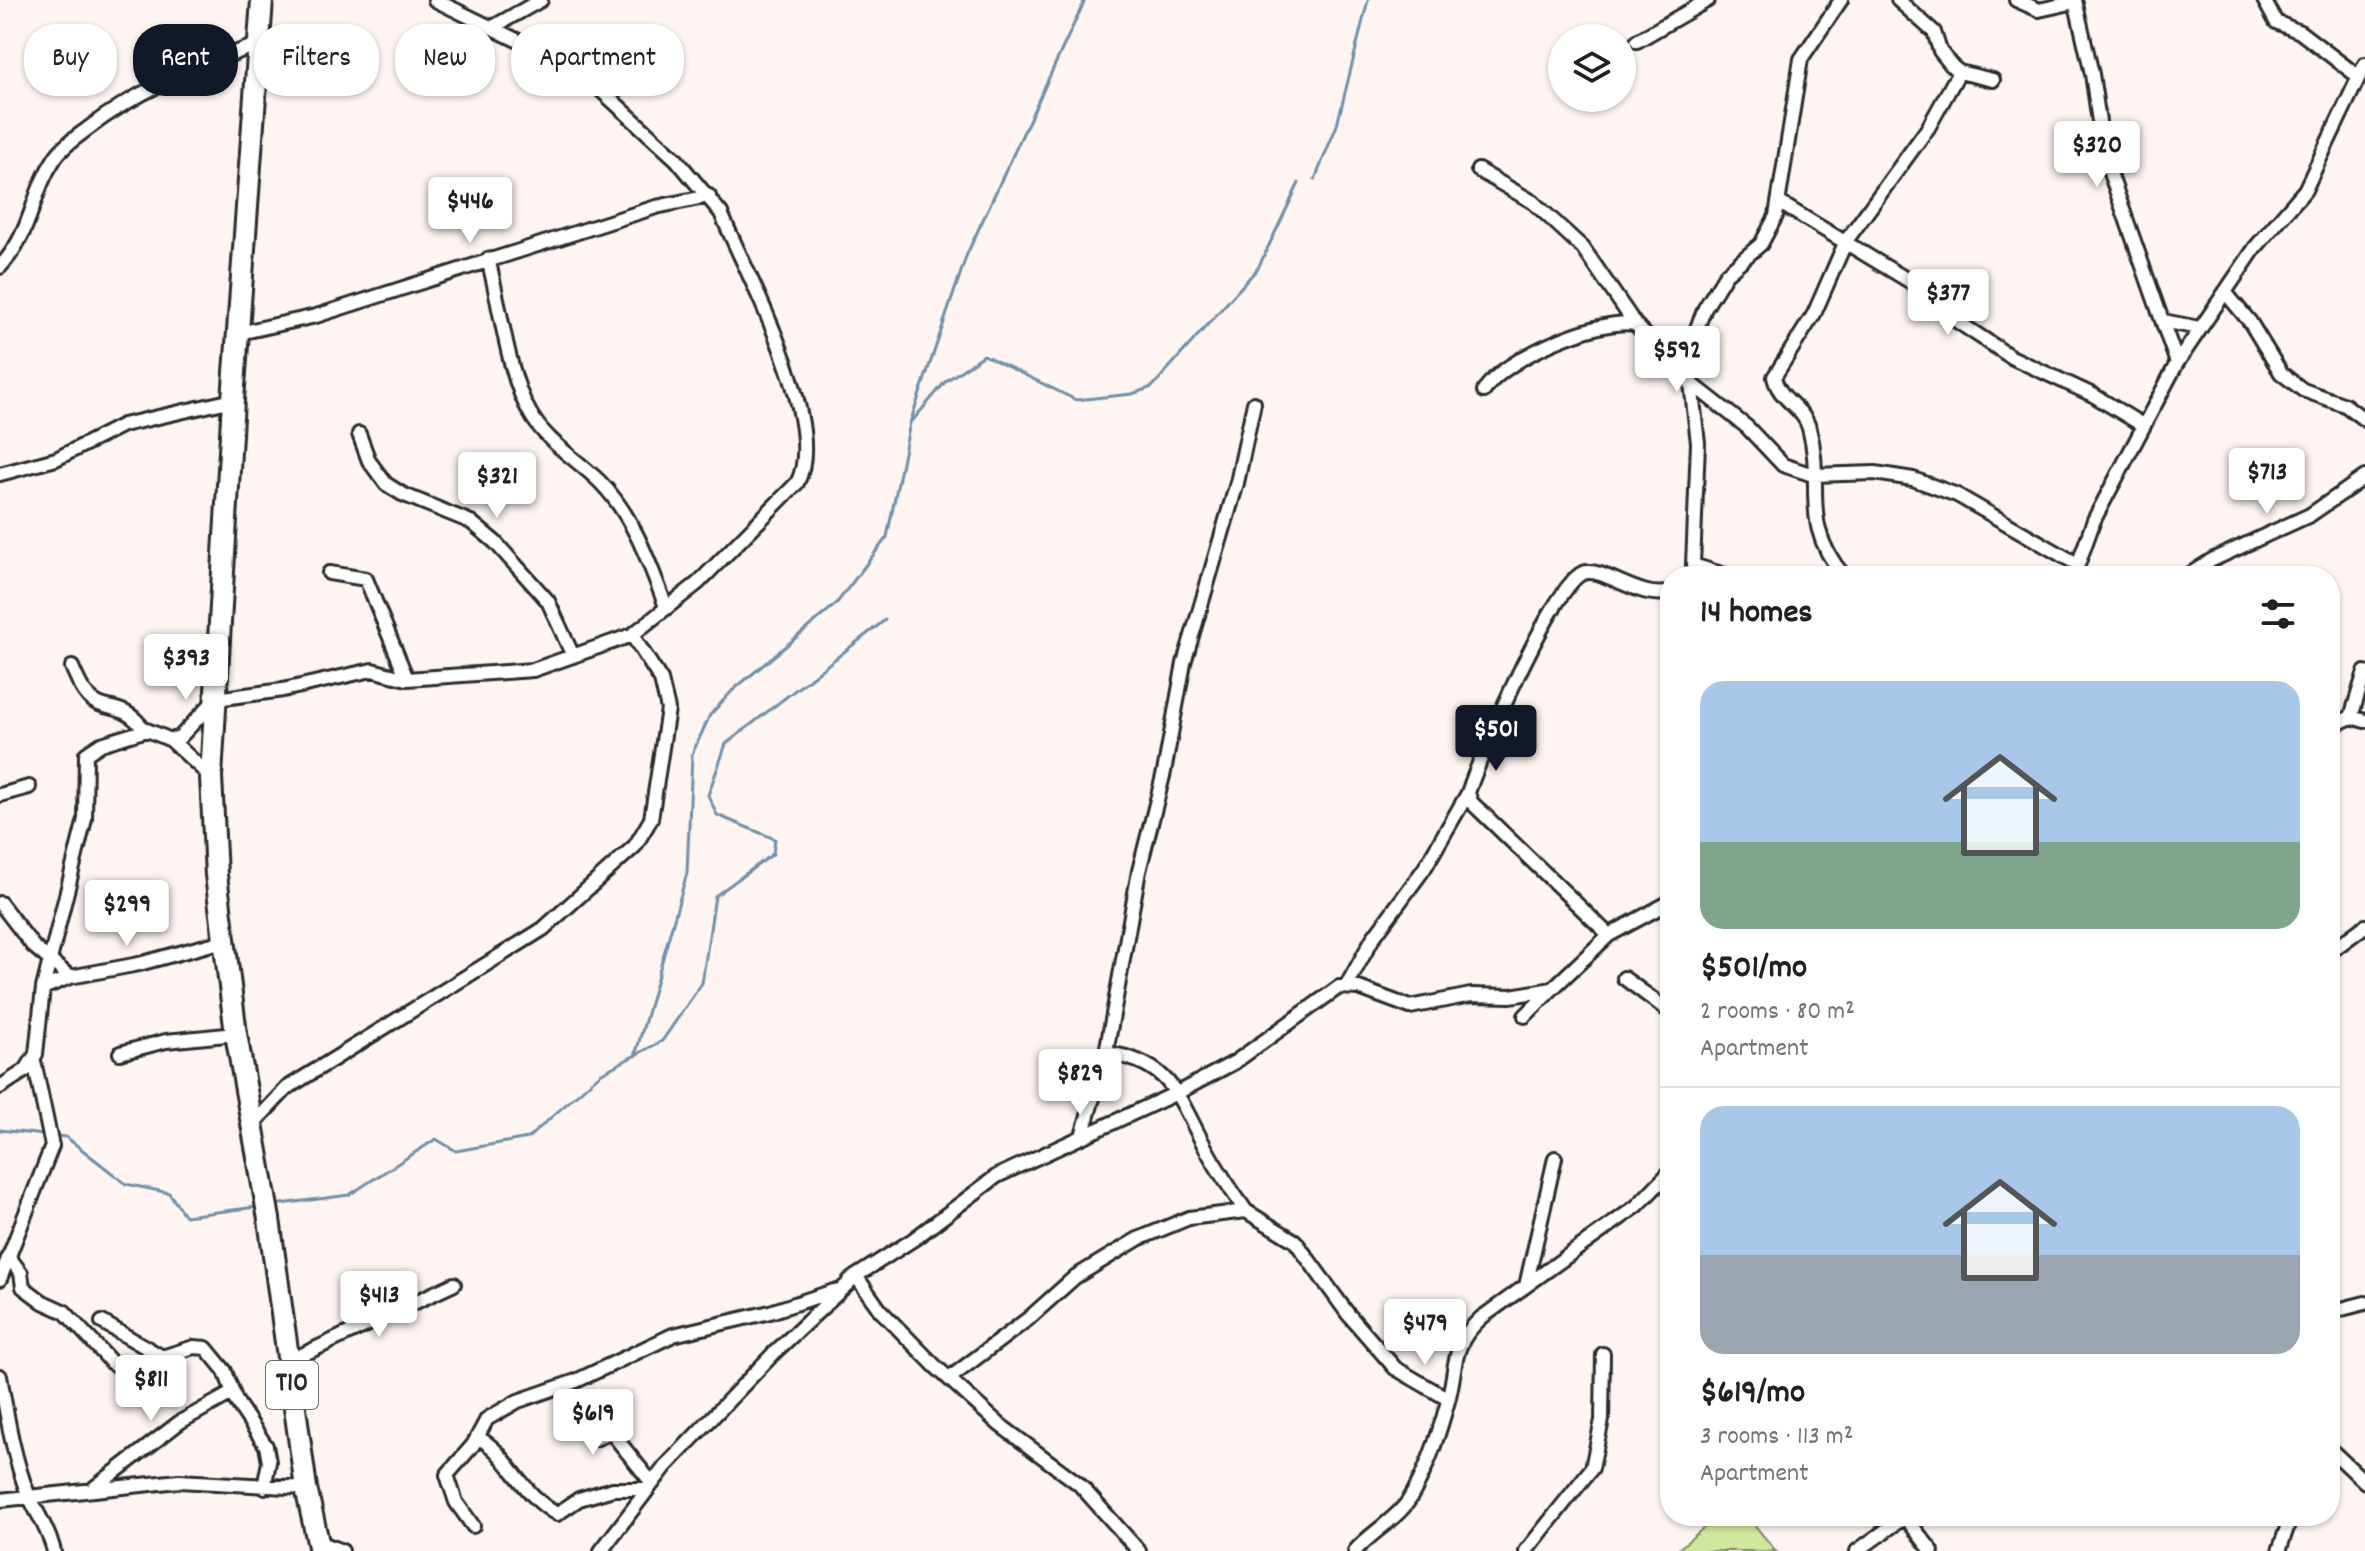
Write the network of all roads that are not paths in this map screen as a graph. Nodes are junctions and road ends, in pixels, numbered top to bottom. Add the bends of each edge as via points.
1 (262, 0) edge
2 (435, 0) edge
3 (541, 0) edge
4 (1708, 0) edge
5 (1841, 0) edge
6 (1898, 0) edge
7 (2016, 0) edge
8 (2264, 0) edge
9 (2075, 1) edge
10 (261, 24) edge
11 (487, 24) edge
12 (495, 26) edge
13 (495, 28) edge
14 (1637, 41) dead end
15 (254, 46) edge
16 (2365, 64) edge
17 (1959, 72) junction
18 (2359, 77) junction
19 (1993, 80) dead end
20 (257, 96) edge
21 (1478, 170) dead end
22 (709, 196) junction
23 (1780, 203) junction
24 (1846, 241) junction
25 (488, 259) junction
26 (0, 267) edge
27 (2225, 292) junction
28 (2163, 321) junction
29 (1635, 324) junction
30 (2199, 328) junction
31 (239, 333) junction
32 (2177, 363) junction
33 (1691, 383) junction
34 (1484, 391) dead end
35 (233, 400) junction
36 (1254, 403) dead end
37 (2365, 420) edge
38 (2144, 426) junction
39 (359, 434) dead end
40 (0, 474) edge
41 (1813, 475) junction
42 (2365, 477) edge
43 (1691, 566) edge
44 (1838, 566) edge
45 (2069, 566) edge
46 (2076, 566) edge
47 (2203, 566) edge
48 (329, 573) dead end
49 (1660, 592) edge
50 (666, 607) junction
51 (632, 635) junction
52 (573, 656) junction
53 (72, 667) dead end
54 (2365, 672) edge
55 (407, 679) junction
56 (216, 699) junction
57 (2351, 717) junction
58 (2365, 721) edge
59 (2340, 722) edge
60 (144, 730) junction
61 (171, 740) junction
62 (211, 777) junction
63 (29, 787) dead end
64 (1468, 793) junction
65 (0, 795) edge
66 (0, 903) edge
67 (1660, 907) edge
68 (2365, 926) edge
69 (1609, 935) junction
70 (223, 941) junction
71 (2340, 945) edge
72 (49, 960) junction
73 (70, 977) junction
74 (1624, 978) dead end
75 (1347, 985) junction
76 (43, 988) junction
77 (1552, 989) junction
78 (1660, 1005) edge
79 (1525, 1016) dead end
80 (236, 1034) junction
81 (120, 1053) dead end
82 (1106, 1053) junction
83 (34, 1061) junction
84 (0, 1087) edge
85 (1179, 1092) junction
86 (250, 1128) junction
87 (1082, 1136) junction
88 (1555, 1158) dead end
89 (1660, 1182) edge
90 (1246, 1211) junction
91 (8, 1256) junction
92 (856, 1276) junction
93 (0, 1279) edge
94 (454, 1284) dead end
95 (1526, 1286) junction
96 (2365, 1303) edge
97 (2340, 1309) edge
98 (102, 1322) dead end
99 (1603, 1354) dead end
100 (164, 1358) junction
101 (289, 1361) junction
102 (0, 1376) edge
103 (951, 1377) junction
104 (564, 1385) junction
105 (232, 1393) junction
106 (1448, 1399) junction
107 (478, 1438) junction
108 (2340, 1458) edge
109 (2365, 1482) edge
110 (652, 1484) junction
111 (264, 1487) junction
112 (93, 1488) junction
113 (306, 1488) junction
114 (29, 1496) junction
115 (0, 1502) edge
116 (473, 1526) dead end
117 (1891, 1526) edge
118 (1913, 1526) edge
119 (2288, 1526) edge
120 (320, 1547) edge
121 (54, 1551) edge
122 (342, 1551) edge
123 (601, 1551) edge
124 (1139, 1551) edge
125 (1355, 1551) edge
126 (1526, 1551) edge
127 (1857, 1551) edge
128 (1932, 1551) edge
129 (2279, 1551) edge

1 - 10 highway, T10
2 - 11 street
3 - 12 street
4 - 14 street
5 - 23 street via 1801,59
6 - 17 street via 1934,32 1944,58
7 - 9 street via 2039,10
8 - 18 street via 2276,22 2300,32
9 - 28 street via 2104,156
13 - 22 street via 580,71 654,137
15 - 26 street via 160,81 63,149 44,180 23,237
16 - 18 street
17 - 19 street
17 - 24 street via 1928,128
18 - 27 street via 2305,190
20 - 31 highway, T10
21 - 29 street via 1533,202 1583,248
22 - 25 street
22 - 50 street via 784,358 802,420 806,457 797,483 698,583
23 - 24 street
23 - 33 street via 1761,244 1726,274 1705,308 1693,338
24 - 38 street via 1924,291 1940,310 1991,345
24 - 41 street via 1814,314 1774,377 1809,425
25 - 31 street via 316,316
25 - 50 street via 527,408 538,426 600,482 623,511
27 - 30 street
27 - 37 street via 2281,373 2303,390 2345,405
28 - 30 street
28 - 32 street
29 - 33 street
29 - 34 street via 1608,324 1523,356
30 - 32 street
31 - 35 highway, T10
32 - 38 street
33 - 41 street via 1747,427 1783,465
33 - 43 street via 1698,454
35 - 40 street via 123,425 56,459
35 - 56 highway, T10
36 - 82 street via 1237,483 1184,663
38 - 46 street
39 - 52 street via 369,461 386,484 471,522 495,542 548,601
41 - 44 street via 1820,539
41 - 45 street via 1875,473 1913,479 1957,495
42 - 47 street via 2310,515
48 - 55 street via 366,579
49 - 64 street via 1644,592 1593,571 1570,583 1508,693
50 - 51 street
51 - 52 street
51 - 86 street via 656,670 668,705 651,819 635,846 543,929 287,1088
52 - 55 street via 533,670
53 - 60 street via 87,695 101,705 120,707
54 - 57 street
55 - 56 street via 372,670
56 - 61 street
56 - 62 highway, T10
57 - 58 street
57 - 59 street
60 - 61 street
60 - 72 street via 86,754 83,831
61 - 62 street
62 - 70 highway, T10
63 - 65 street
64 - 69 street via 1471,802
64 - 75 street
66 - 72 street
67 - 69 street
68 - 71 street
69 - 77 street
70 - 73 street
70 - 80 highway, T10
72 - 73 street
72 - 76 street
73 - 76 street
74 - 78 street
75 - 77 street via 1410,1007 1471,995
75 - 85 street via 1235,1062
76 - 83 street
77 - 79 street
80 - 81 street via 166,1041
80 - 86 highway, T10
82 - 85 street via 1131,1056
82 - 87 street
83 - 84 street
83 - 91 street via 52,1146
85 - 87 street
85 - 90 street via 1218,1170
86 - 101 highway, T10
87 - 92 street via 997,1176
88 - 95 street
89 - 95 street via 1637,1206
90 - 103 street via 1189,1218 1131,1244 1075,1277
90 - 106 street via 1305,1252 1348,1314 1395,1368
91 - 93 street
91 - 100 street via 21,1273 23,1287 65,1312 107,1361 132,1364
92 - 103 street via 889,1319
92 - 104 street via 811,1300 662,1339
92 - 110 street via 774,1353
94 - 101 street
95 - 106 street via 1481,1318 1459,1343
96 - 97 street
98 - 100 street
99 - 126 street via 1602,1420 1592,1468
100 - 105 street via 206,1348 225,1371
101 - 113 highway, T10
102 - 114 street via 13,1448
103 - 124 street via 1000,1425 1079,1484
104 - 107 street via 494,1413
104 - 110 street via 595,1439 611,1432
105 - 111 street via 266,1446
105 - 112 street via 180,1422
106 - 125 street via 1407,1503
107 - 110 street via 491,1444 520,1484 557,1514 579,1499
107 - 116 street via 447,1475 452,1495
108 - 109 street
110 - 123 street
111 - 112 street via 179,1481
111 - 113 street
112 - 114 street
113 - 120 highway, T10
114 - 115 street
114 - 121 street
117 - 127 street
118 - 128 street
119 - 129 street
120 - 122 street

